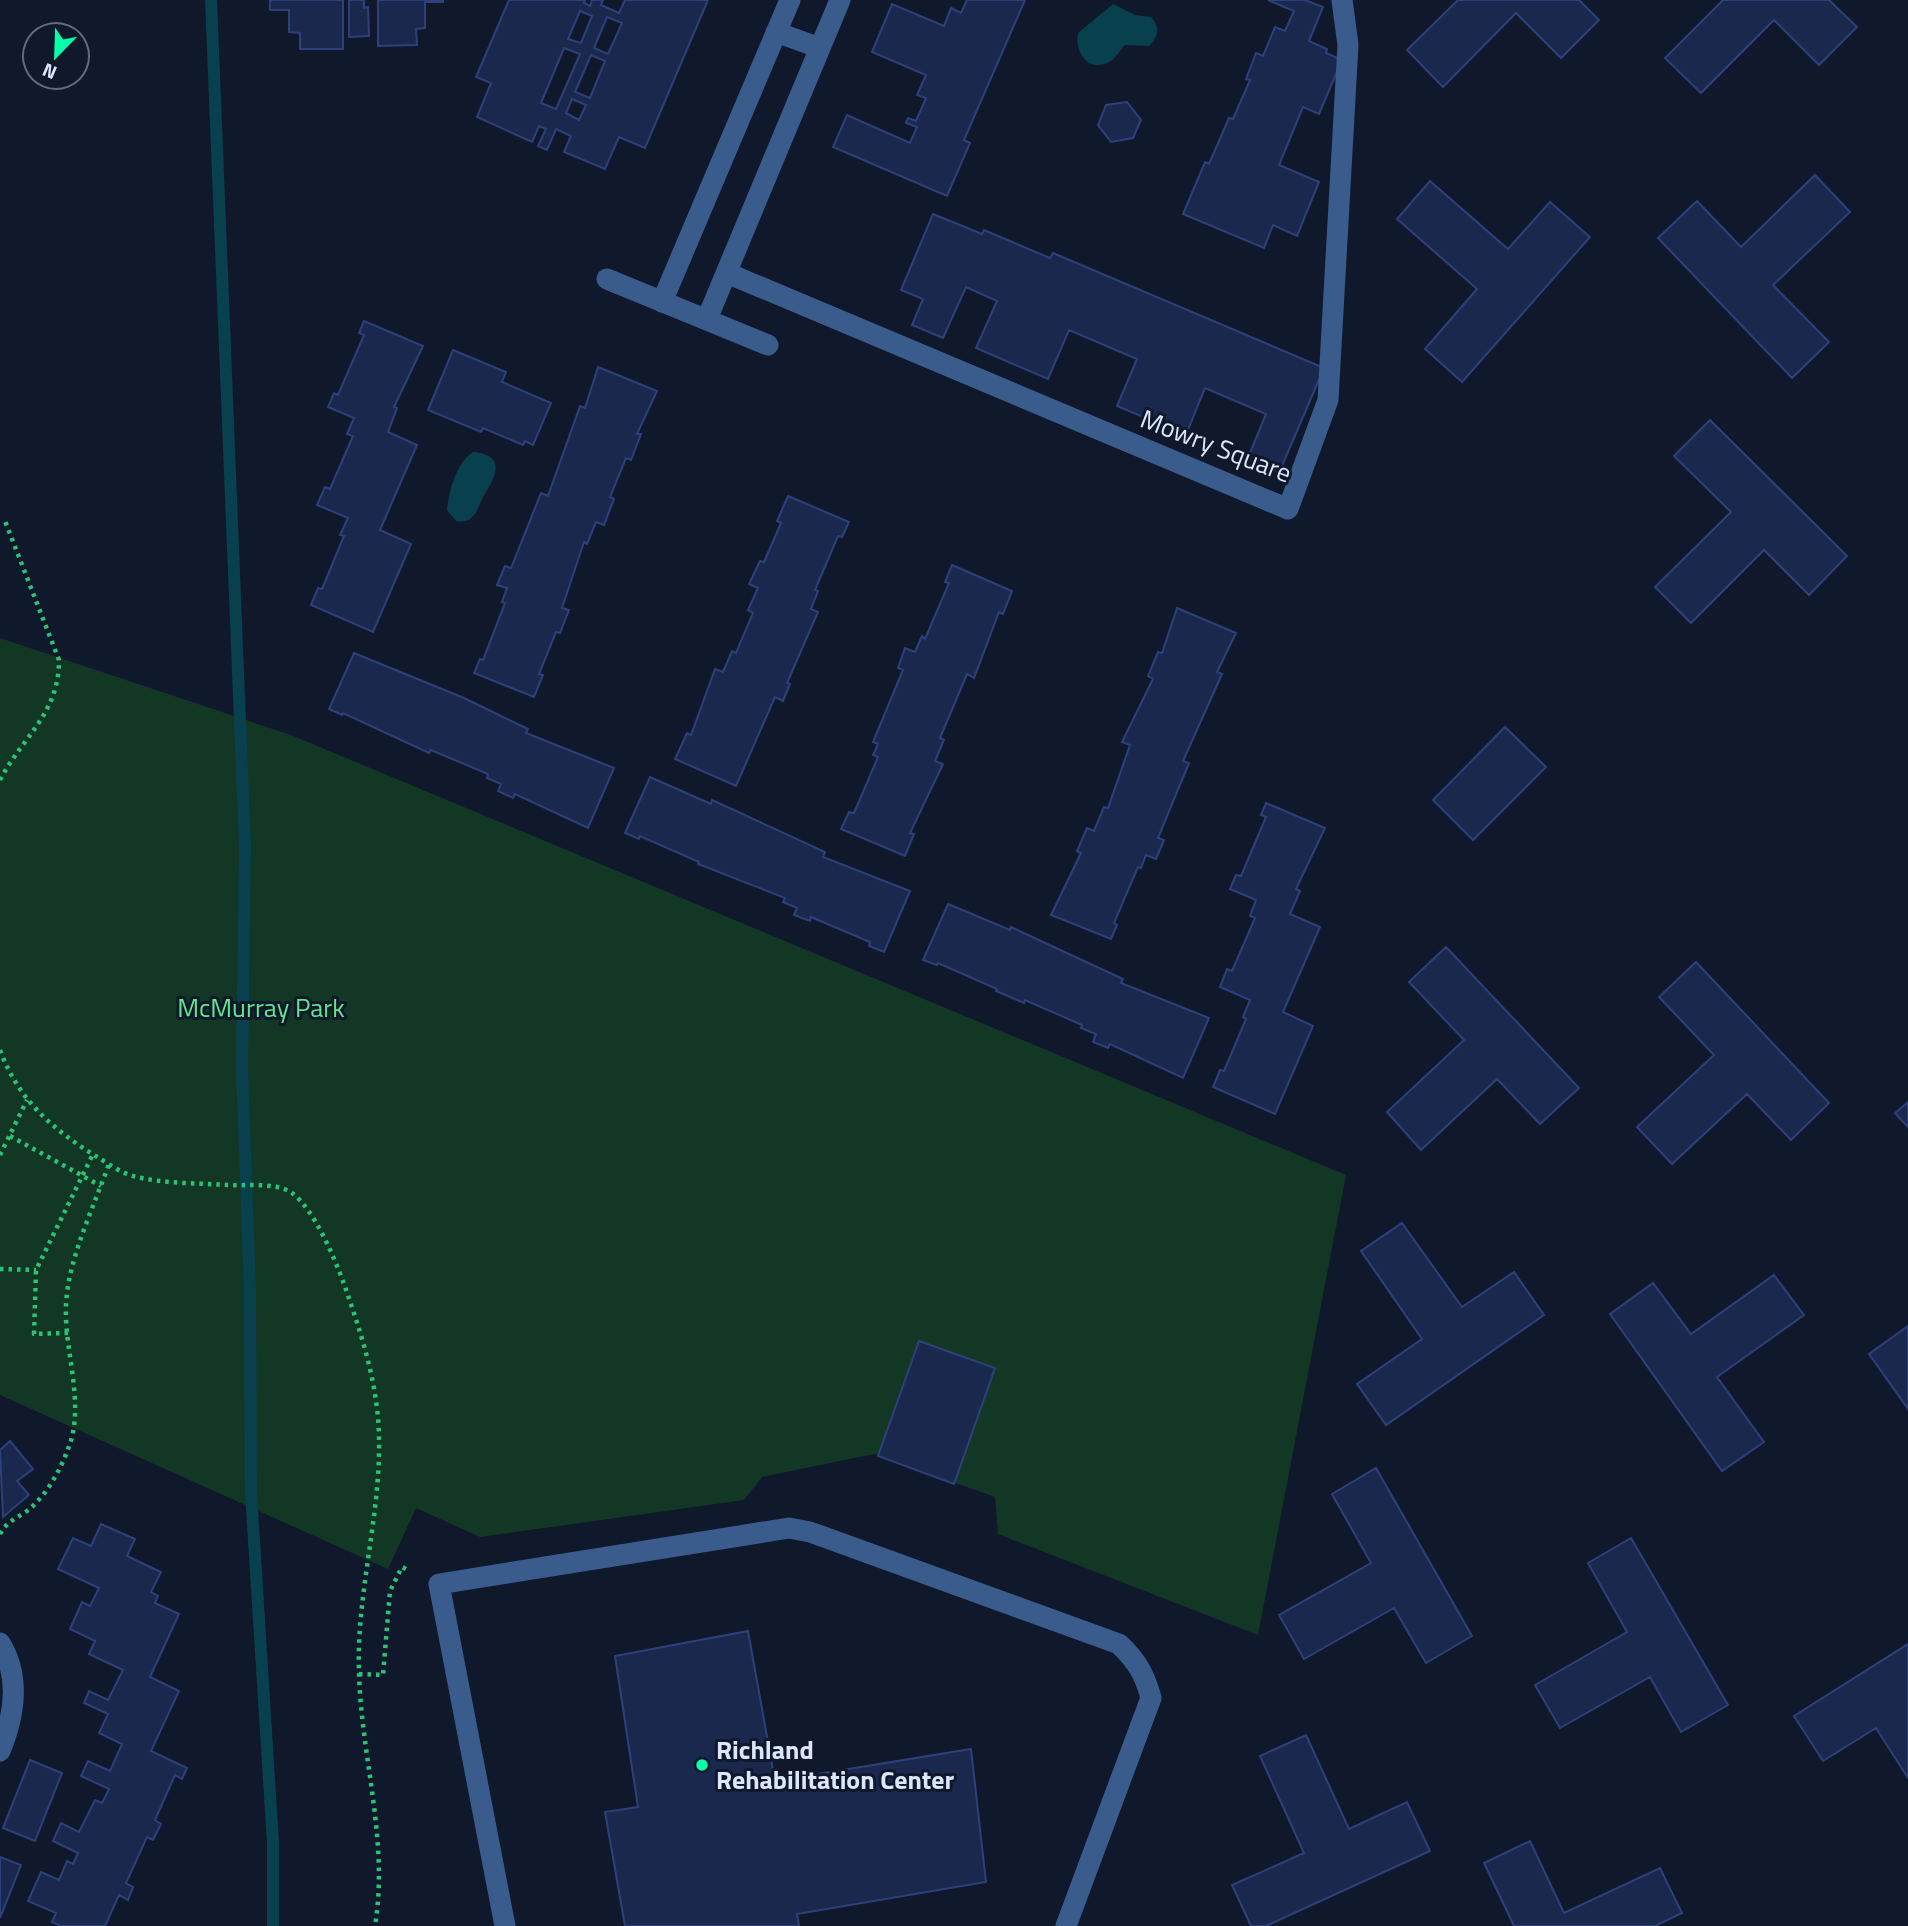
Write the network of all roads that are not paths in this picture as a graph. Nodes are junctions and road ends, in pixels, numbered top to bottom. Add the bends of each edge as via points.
1 (790, 0) edge
2 (840, 0) edge
3 (1342, 0) edge
4 (776, 32) junction
5 (820, 48) junction
6 (727, 273) junction
7 (607, 279) dead end
8 (662, 302) junction
9 (707, 319) junction
10 (768, 345) dead end
11 (0, 1643) edge
12 (0, 1751) edge
13 (505, 1926) edge
14 (1066, 1926) edge

1 - 4 street
2 - 5 street
3 - 6 street, Mowry Square via 1348,45 1328,400 1288,509
4 - 5 street
4 - 8 street
5 - 6 street
6 - 9 street
7 - 8 street
8 - 9 street
9 - 10 street
11 - 12 street via 14,1687 12,1721
13 - 14 street via 439,1584 789,1528 1119,1644 1134,1657 1151,1698

